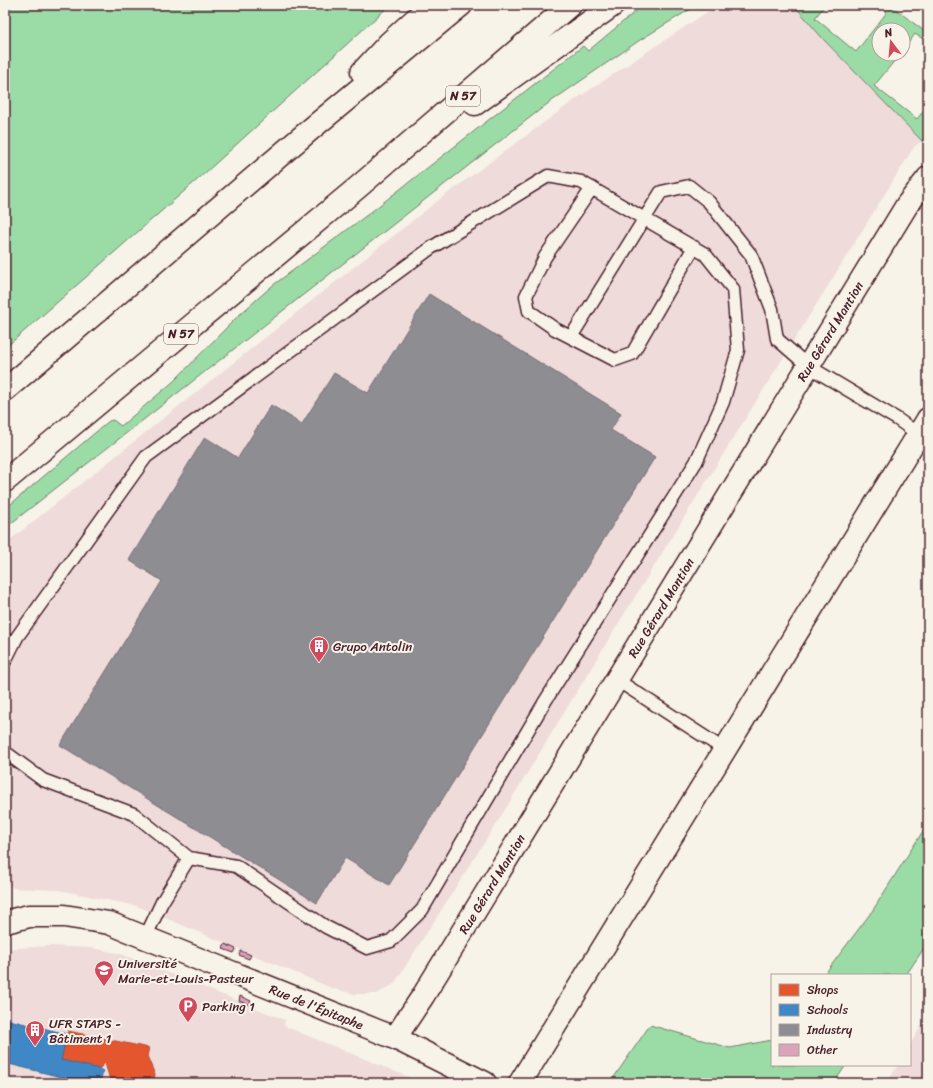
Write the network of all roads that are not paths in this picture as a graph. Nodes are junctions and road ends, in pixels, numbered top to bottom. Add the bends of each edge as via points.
1 (431, 5) edge
2 (461, 5) edge
3 (570, 5) edge
4 (613, 5) edge
5 (311, 129) junction
6 (928, 178) edge
7 (357, 188) junction
8 (592, 188) junction
9 (644, 218) junction
10 (694, 248) junction
11 (572, 337) junction
12 (808, 366) junction
13 (5, 390) edge
14 (925, 432) edge
15 (5, 481) edge
16 (5, 661) edge
17 (617, 680) junction
18 (725, 750) junction
19 (5, 752) edge
20 (189, 858) junction
21 (5, 922) edge
22 (145, 938) junction
23 (395, 1038) junction
24 (484, 1083) edge
25 (520, 1083) edge

1 - 5 main road via 389,43
2 - 5 main road
3 - 7 main road, N 57
4 - 7 main road
5 - 13 main road
6 - 12 main road, Rue Gérard Mantion via 907,205
7 - 15 main road, N 57
8 - 9 lane
8 - 11 lane via 545,257 526,296 529,311
8 - 16 lane via 581,182 548,176 431,248 146,457 17,637
9 - 10 lane
9 - 11 lane
9 - 12 lane via 661,192 690,186 709,202 752,255 772,309 777,339
10 - 11 lane via 632,354 615,360
10 - 20 lane via 705,254 733,289 738,350 723,402 696,462 544,703 422,910 391,940 367,948 326,927 236,866
12 - 14 lane via 897,419
12 - 17 main road, Rue Gérard Mantion
14 - 18 main road
17 - 18 lane
17 - 23 main road, Rue Gérard Mantion
18 - 25 main road
19 - 20 lane via 43,780 134,814
20 - 22 lane via 162,902
21 - 22 main road, Rue de l'Épitaphe via 29,916 64,916 109,923
22 - 23 main road, Rue de l'Épitaphe
23 - 24 main road, Rue de l'Épitaphe

